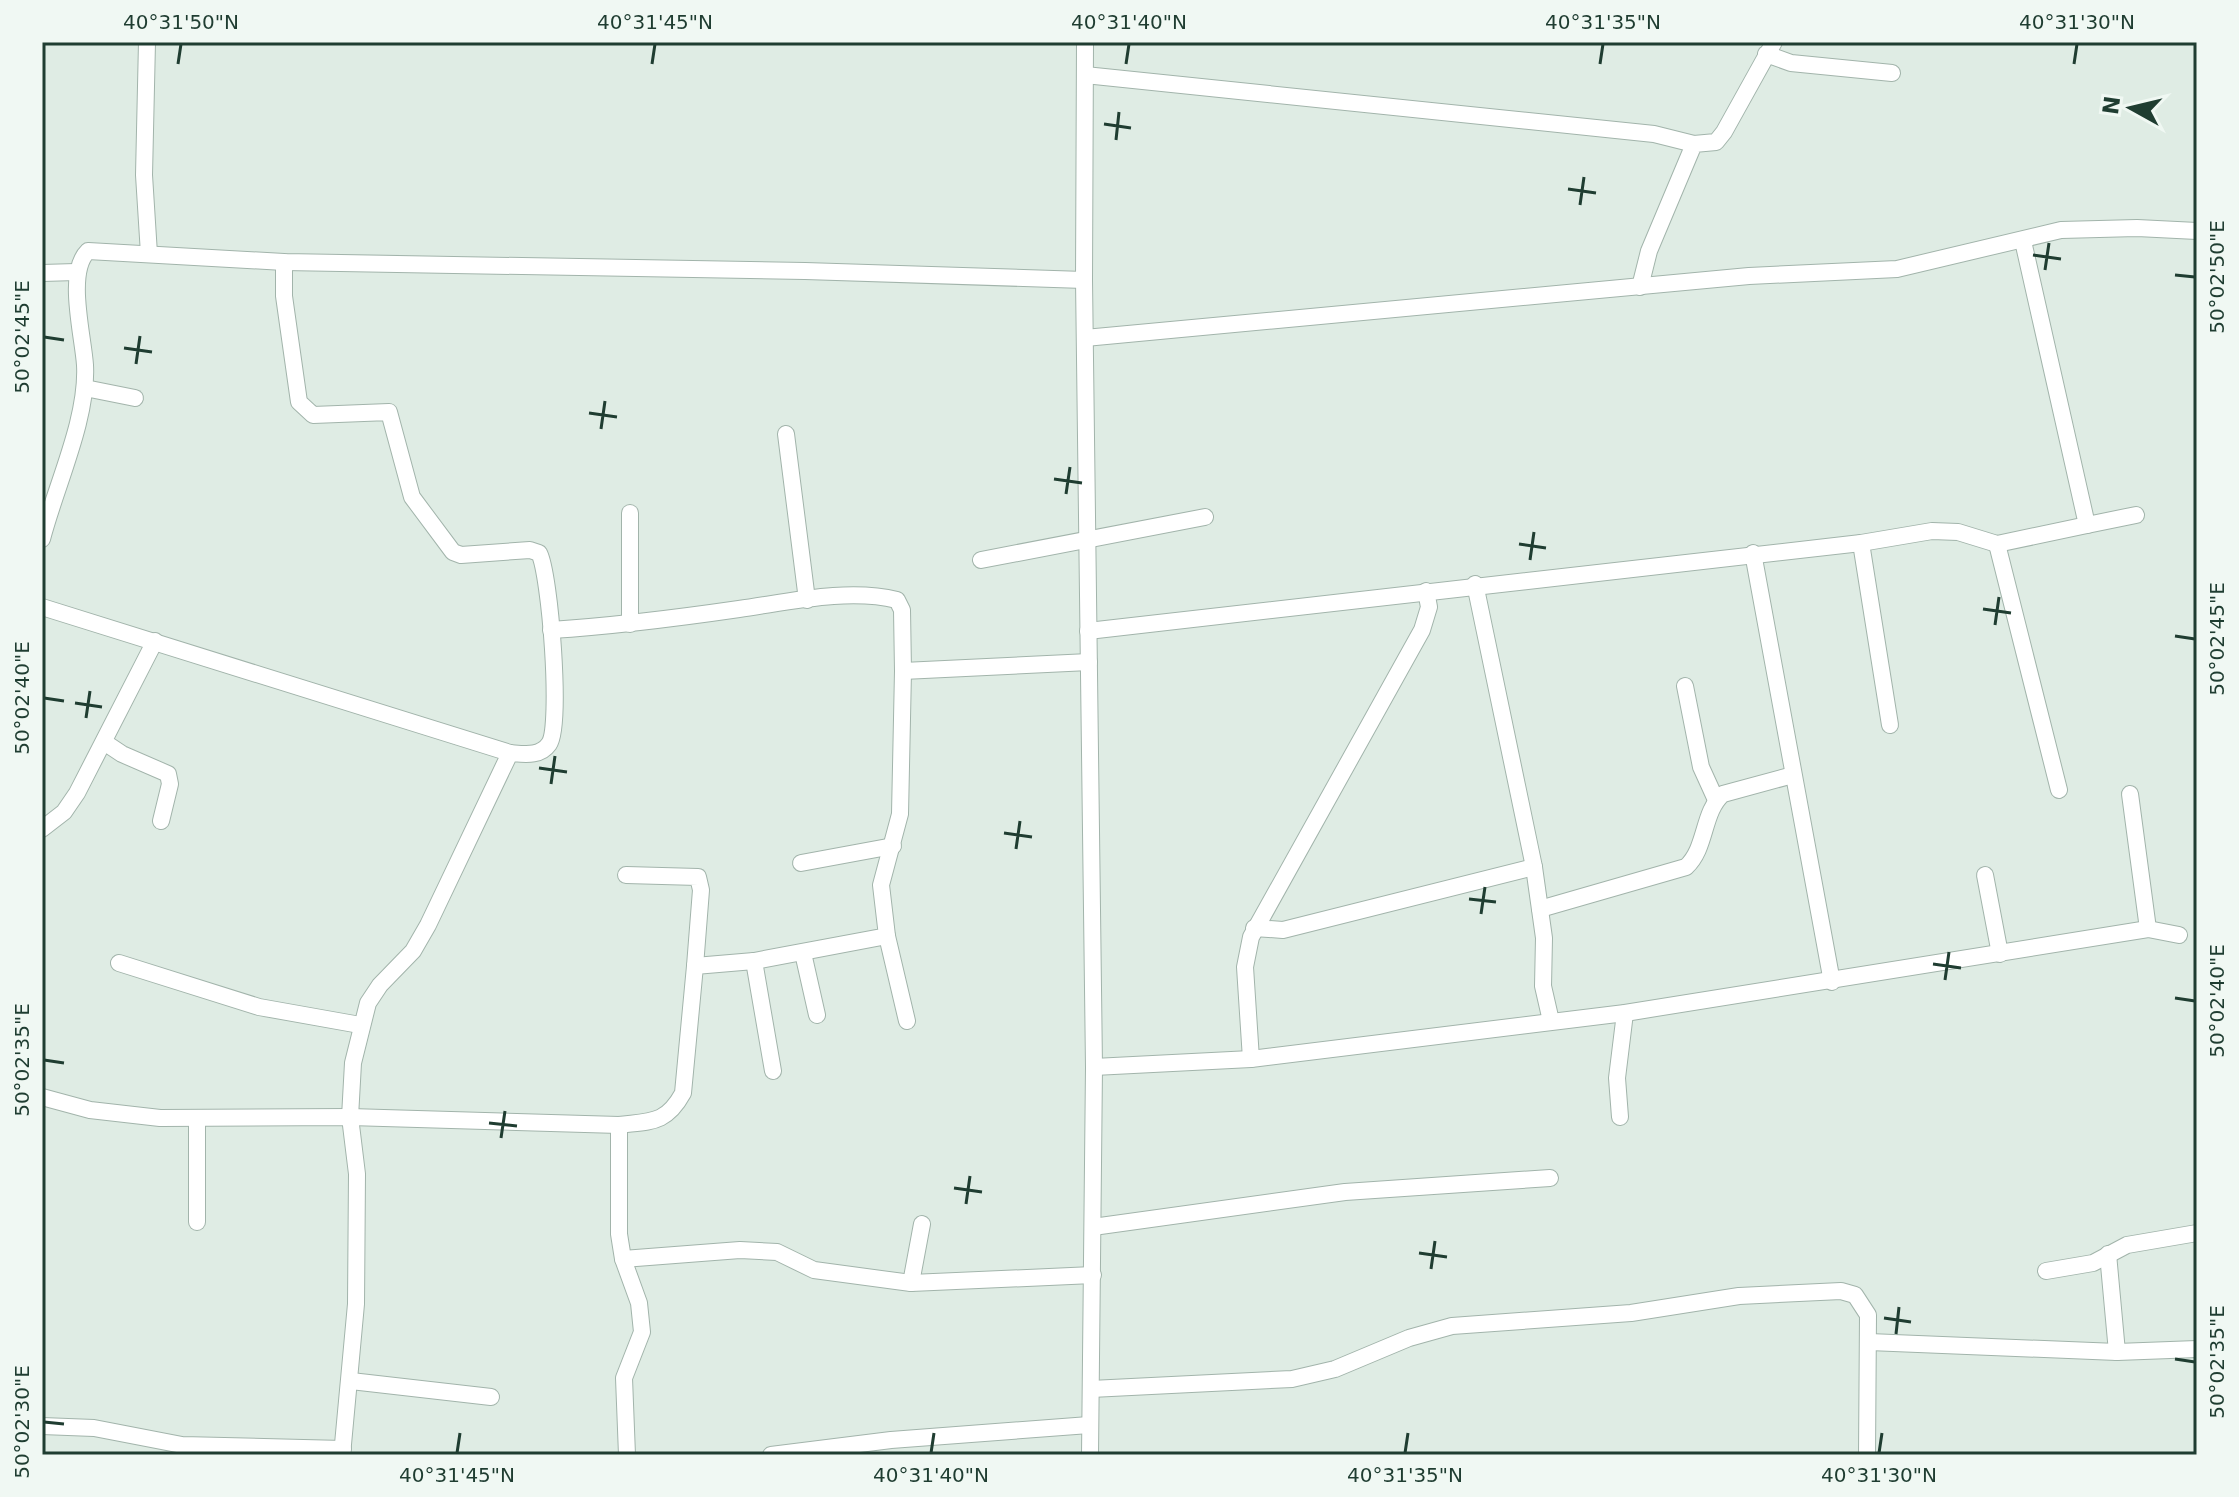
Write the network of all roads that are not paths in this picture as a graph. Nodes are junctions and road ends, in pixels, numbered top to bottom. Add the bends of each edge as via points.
1 (147, 42) edge
2 (1085, 42) edge
3 (1770, 48) edge
4 (1892, 73) dead end
5 (1085, 75) junction
6 (1694, 144) junction
7 (2197, 231) edge
8 (2023, 241) junction
9 (149, 254) junction
10 (284, 262) junction
11 (76, 272) junction
12 (42, 273) edge
13 (1084, 280) junction
14 (1640, 287) junction
15 (1085, 338) junction
16 (85, 388) junction
17 (135, 398) dead end
18 (786, 434) dead end
19 (630, 513) dead end
20 (2136, 515) dead end
21 (1205, 517) dead end
22 (2087, 525) junction
23 (1087, 537) junction
24 (42, 539) edge
25 (1861, 543) junction
26 (1997, 544) junction
27 (1753, 553) junction
28 (981, 560) dead end
29 (1475, 584) junction
30 (1426, 591) junction
31 (807, 600) junction
32 (42, 607) edge
33 (630, 624) junction
34 (551, 630) junction
35 (1088, 631) junction
36 (155, 641) junction
37 (1089, 662) junction
38 (903, 671) junction
39 (1685, 686) dead end
40 (1890, 725) dead end
41 (104, 742) junction
42 (510, 753) junction
43 (1793, 775) junction
44 (2059, 790) dead end
45 (2130, 794) dead end
46 (1716, 800) junction
47 (161, 821) dead end
48 (42, 829) edge
49 (893, 846) junction
50 (801, 863) dead end
51 (1534, 867) junction
52 (626, 875) dead end
53 (1985, 875) dead end
54 (1540, 909) junction
55 (1254, 928) junction
56 (2148, 929) junction
57 (2179, 935) dead end
58 (887, 936) junction
59 (803, 953) junction
60 (2000, 954) junction
61 (754, 961) junction
62 (119, 963) dead end
63 (695, 966) junction
64 (1832, 982) junction
65 (1625, 1013) junction
66 (817, 1015) dead end
67 (907, 1021) dead end
68 (1551, 1021) junction
69 (360, 1025) junction
70 (1251, 1059) junction
71 (1094, 1067) junction
72 (773, 1071) dead end
73 (42, 1097) edge
74 (350, 1117) junction
75 (1620, 1117) dead end
76 (197, 1120) junction
77 (619, 1125) junction
78 (1550, 1178) dead end
79 (197, 1222) dead end
80 (922, 1224) dead end
81 (1093, 1227) junction
82 (2197, 1233) edge
83 (2108, 1254) junction
84 (623, 1259) junction
85 (2046, 1271) dead end
86 (1093, 1275) junction
87 (911, 1283) junction
88 (1869, 1342) junction
89 (2197, 1349) edge
90 (2117, 1352) junction
91 (351, 1381) junction
92 (1091, 1389) junction
93 (491, 1397) dead end
94 (1089, 1425) junction
95 (42, 1426) edge
96 (343, 1452) edge
97 (627, 1455) edge
98 (771, 1455) edge
99 (1090, 1455) edge
100 (1867, 1455) edge

1 - 9 street via 144,175
2 - 5 street
3 - 4 street via 1791,63
3 - 6 street via 1724,132 1716,142
5 - 6 street via 1624,130
5 - 13 street
6 - 14 street via 1649,251
7 - 8 street via 2091,228
8 - 14 street via 1897,269
8 - 22 street
9 - 10 street
9 - 11 street via 88,251
10 - 13 street
10 - 34 street via 284,296 304,411 389,412 412,497 453,552 539,553
11 - 12 street
11 - 16 street
13 - 15 street
14 - 15 street
15 - 23 street
16 - 17 street
16 - 24 street
18 - 31 street
19 - 33 street
20 - 22 street
21 - 23 street
22 - 26 street
23 - 28 street
23 - 35 street
25 - 26 street via 1932,531 1958,532
25 - 27 street
25 - 40 street
26 - 44 street
27 - 29 street
27 - 43 street
29 - 30 street
29 - 51 street
30 - 35 street
30 - 55 street via 1429,607 1422,630
31 - 33 street
31 - 38 street via 897,600 902,610
32 - 36 street
33 - 34 street
34 - 42 street via 554,735 548,747 535,754
35 - 37 street
36 - 41 street
36 - 42 street
37 - 38 street
37 - 71 street
38 - 49 street via 900,814
39 - 46 street via 1701,767
41 - 47 street via 168,774
41 - 48 street via 64,812
42 - 69 street via 428,925 413,951 380,985
43 - 46 street
43 - 64 street
45 - 56 street
46 - 54 street via 1701,847 1686,867
49 - 50 street
49 - 58 street via 881,885
51 - 54 street
51 - 55 street via 1283,930
52 - 63 street via 698,877
53 - 60 street
54 - 68 street via 1542,971
55 - 70 street via 1245,967
56 - 57 street
56 - 60 street
58 - 59 street
58 - 67 street
59 - 61 street
59 - 66 street
60 - 64 street
61 - 63 street
61 - 72 street
62 - 69 street via 259,1007
63 - 77 street via 683,1093 672,1112 658,1120
64 - 65 street
65 - 68 street
65 - 75 street via 1617,1078
68 - 70 street
69 - 74 street
70 - 71 street
71 - 81 street
73 - 76 street via 90,1110
74 - 76 street
74 - 77 street
74 - 91 street via 357,1174
76 - 79 street
77 - 84 street
78 - 81 street via 1345,1192
80 - 87 street
81 - 86 street
82 - 83 street via 2127,1245
83 - 85 street via 2093,1263
83 - 90 street
84 - 87 street via 777,1252 814,1270
84 - 97 street via 639,1303 642,1332 624,1378
86 - 87 street
86 - 92 street
88 - 90 street
88 - 92 street via 1868,1315 1855,1295 1809,1291 1631,1313 1452,1326 1335,1369 1292,1379
88 - 100 street
89 - 90 street
91 - 93 street
91 - 96 street
92 - 94 street
94 - 98 street
94 - 99 street
95 - 96 street via 94,1428 182,1445

